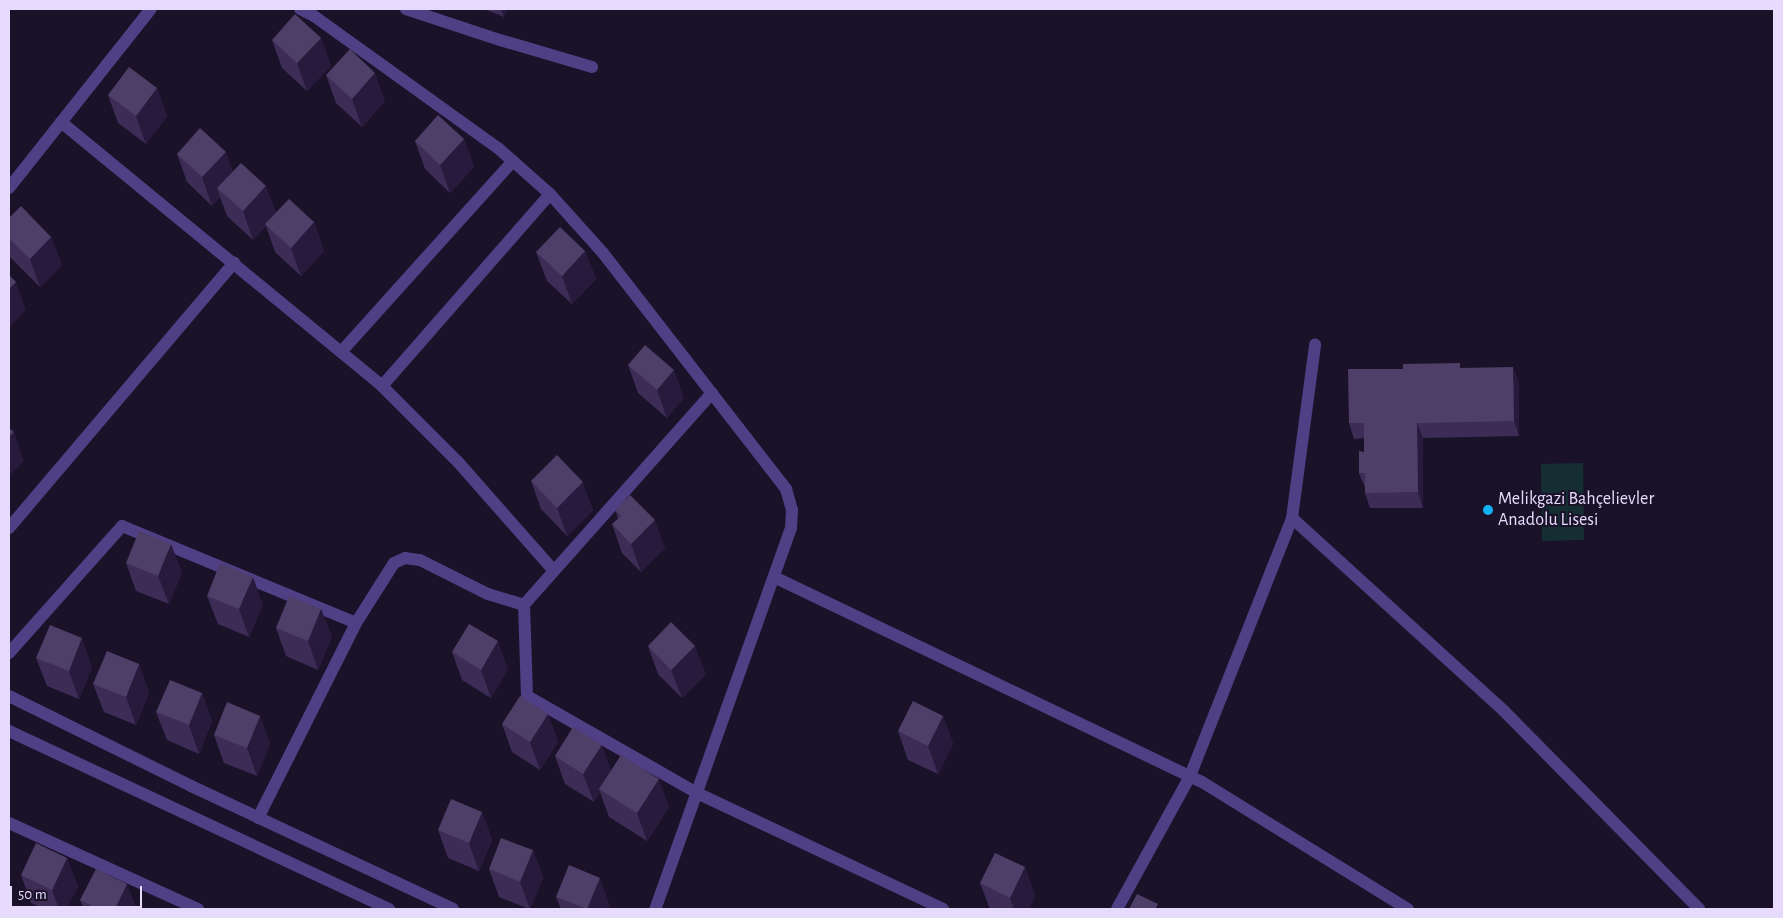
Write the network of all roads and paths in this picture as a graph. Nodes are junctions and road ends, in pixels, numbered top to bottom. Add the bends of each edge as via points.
1 (151, 9) edge
2 (300, 9) edge
3 (406, 9) edge
4 (592, 67) dead end
5 (61, 122) junction
6 (513, 161) junction
7 (9, 188) edge
8 (550, 194) junction
9 (234, 264) junction
10 (1315, 345) dead end
11 (341, 352) junction
12 (382, 386) junction
13 (712, 393) junction
14 (1292, 518) junction
15 (9, 528) edge
16 (554, 570) junction
17 (774, 577) junction
18 (524, 605) junction
19 (356, 623) junction
20 (9, 653) edge
21 (9, 696) edge
22 (9, 731) edge
23 (1190, 776) junction
24 (697, 793) junction
25 (258, 818) junction
26 (9, 823) edge
27 (384, 908) edge
28 (198, 909) edge
29 (453, 909) edge
30 (655, 909) edge
31 (943, 909) edge
32 (1118, 909) edge
33 (1408, 909) edge
34 (1699, 909) edge

1 - 5 street
2 - 6 street
3 - 4 street
5 - 7 street
5 - 9 street
6 - 8 street
6 - 11 street
8 - 12 street
8 - 13 street via 603,253
9 - 11 street
9 - 15 street
10 - 14 street
11 - 12 street
12 - 16 street via 463,468
13 - 16 street
13 - 17 street via 780,478 790,501 791,528
14 - 23 street
14 - 34 street via 1504,711
16 - 18 street
17 - 23 street
17 - 24 street
18 - 19 street via 488,594 420,560 405,558 389,568
18 - 24 street via 526,696
19 - 20 street via 122,526
19 - 25 street
21 - 25 street
22 - 27 street
23 - 32 street
23 - 33 street
24 - 30 street
24 - 31 street
25 - 29 street
26 - 28 street

